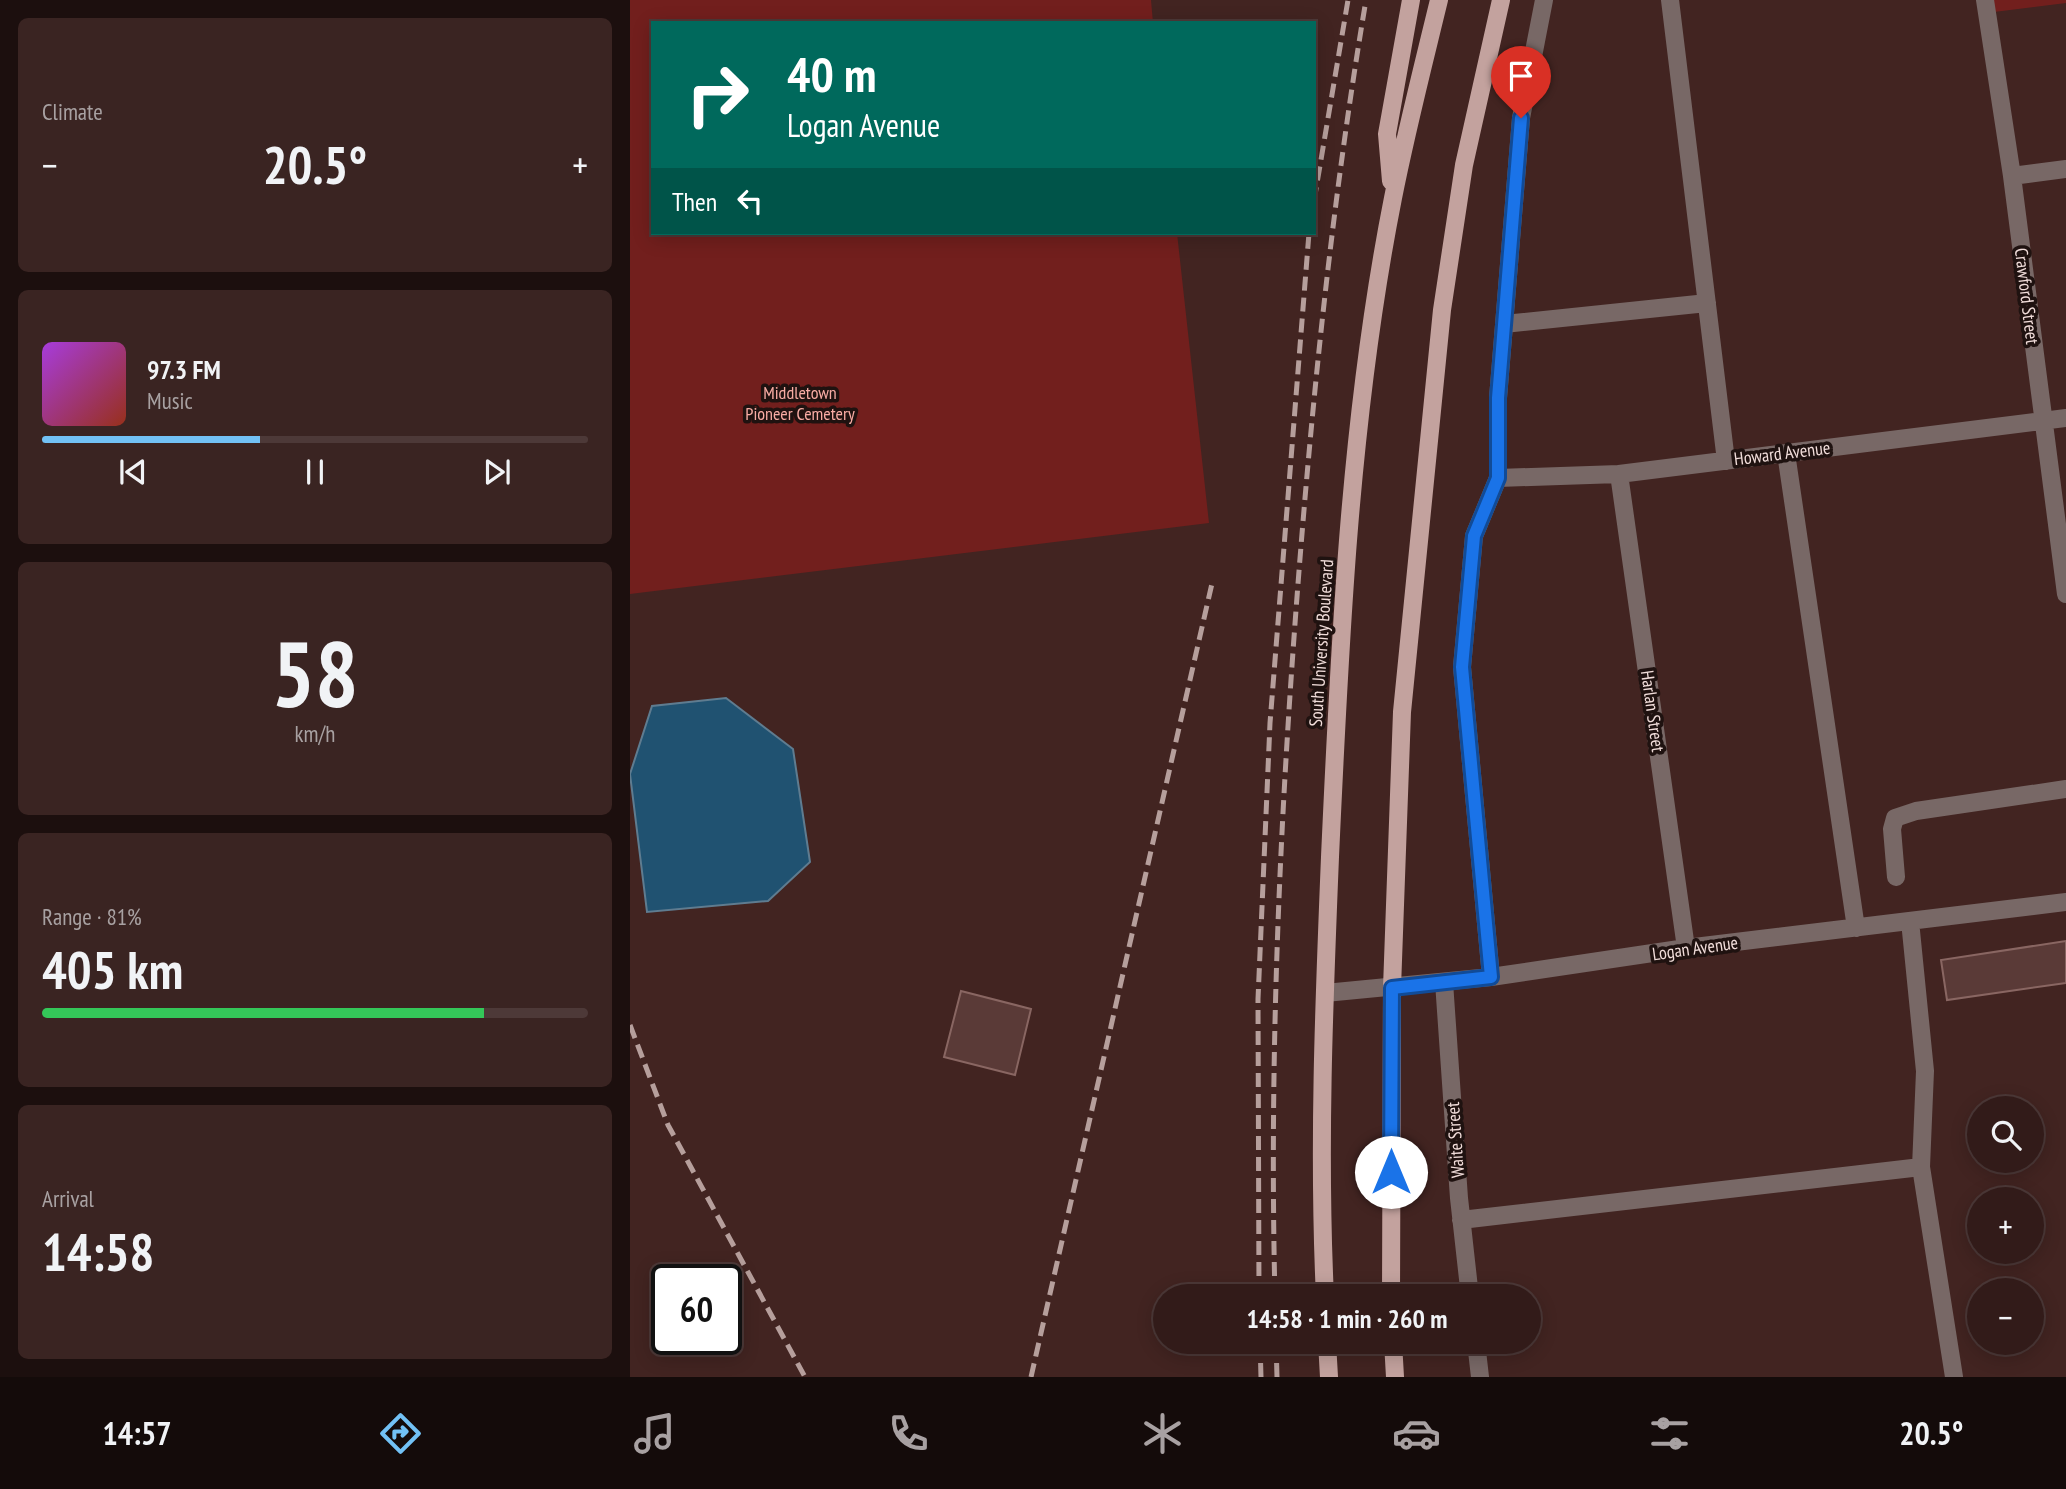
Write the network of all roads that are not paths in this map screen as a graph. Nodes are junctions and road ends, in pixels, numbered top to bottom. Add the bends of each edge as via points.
1 (1411, 0) edge
2 (1439, 0) edge
3 (1501, 0) edge
4 (1544, 0) edge
5 (1670, 0) edge
6 (1984, 0) edge
7 (2066, 169) edge
8 (2012, 176) junction
9 (1393, 198) junction
10 (1707, 303) junction
11 (1504, 324) junction
12 (2066, 418) edge
13 (2043, 420) junction
14 (1786, 453) junction
15 (1726, 460) junction
16 (1619, 474) junction
17 (1498, 478) junction
18 (2066, 594) edge
19 (2066, 789) edge
20 (1896, 877) dead end
21 (2066, 902) edge
22 (1910, 921) junction
23 (1856, 928) junction
24 (1686, 948) junction
25 (1491, 977) junction
26 (1444, 982) junction
27 (1392, 988) junction
28 (1325, 993) junction
29 (1921, 1167) junction
30 (1461, 1220) junction
31 (1325, 1284) edge
32 (1391, 1284) edge
33 (1468, 1284) edge
34 (1328, 1354) edge
35 (1394, 1354) edge
36 (1477, 1354) edge
37 (1329, 1377) edge
38 (1395, 1377) edge
39 (1479, 1377) edge
40 (1954, 1377) edge

1 - 9 main road via 1387,134
2 - 9 main road, South University Boulevard
3 - 27 main road via 1464,165 1442,310 1402,712
4 - 11 street via 1521,118
5 - 10 street
6 - 8 street, Crawford Street
7 - 8 street
8 - 13 street, Crawford Street
9 - 28 main road, South University Boulevard via 1349,529
10 - 11 street
10 - 15 street
11 - 17 street
12 - 13 street, Howard Avenue
13 - 14 street, Howard Avenue
13 - 18 street, Crawford Street
14 - 15 street, Howard Avenue
14 - 23 street
15 - 16 street, Howard Avenue
16 - 17 street, Howard Avenue
16 - 24 street, Harlan Street
17 - 25 street via 1474,536 1462,667
19 - 20 street via 1895,818
21 - 22 street, Logan Avenue
22 - 23 street, Logan Avenue
22 - 29 street via 1925,1071
23 - 24 street, Logan Avenue
24 - 25 street, Logan Avenue
25 - 26 street, Logan Avenue
26 - 27 street, Logan Avenue
26 - 30 street, Waite Street
27 - 28 street, Logan Avenue
27 - 32 main road
28 - 31 main road, South University Boulevard
29 - 30 street
29 - 40 street
30 - 33 street, Waite Street
34 - 37 main road
35 - 38 main road
36 - 39 street

